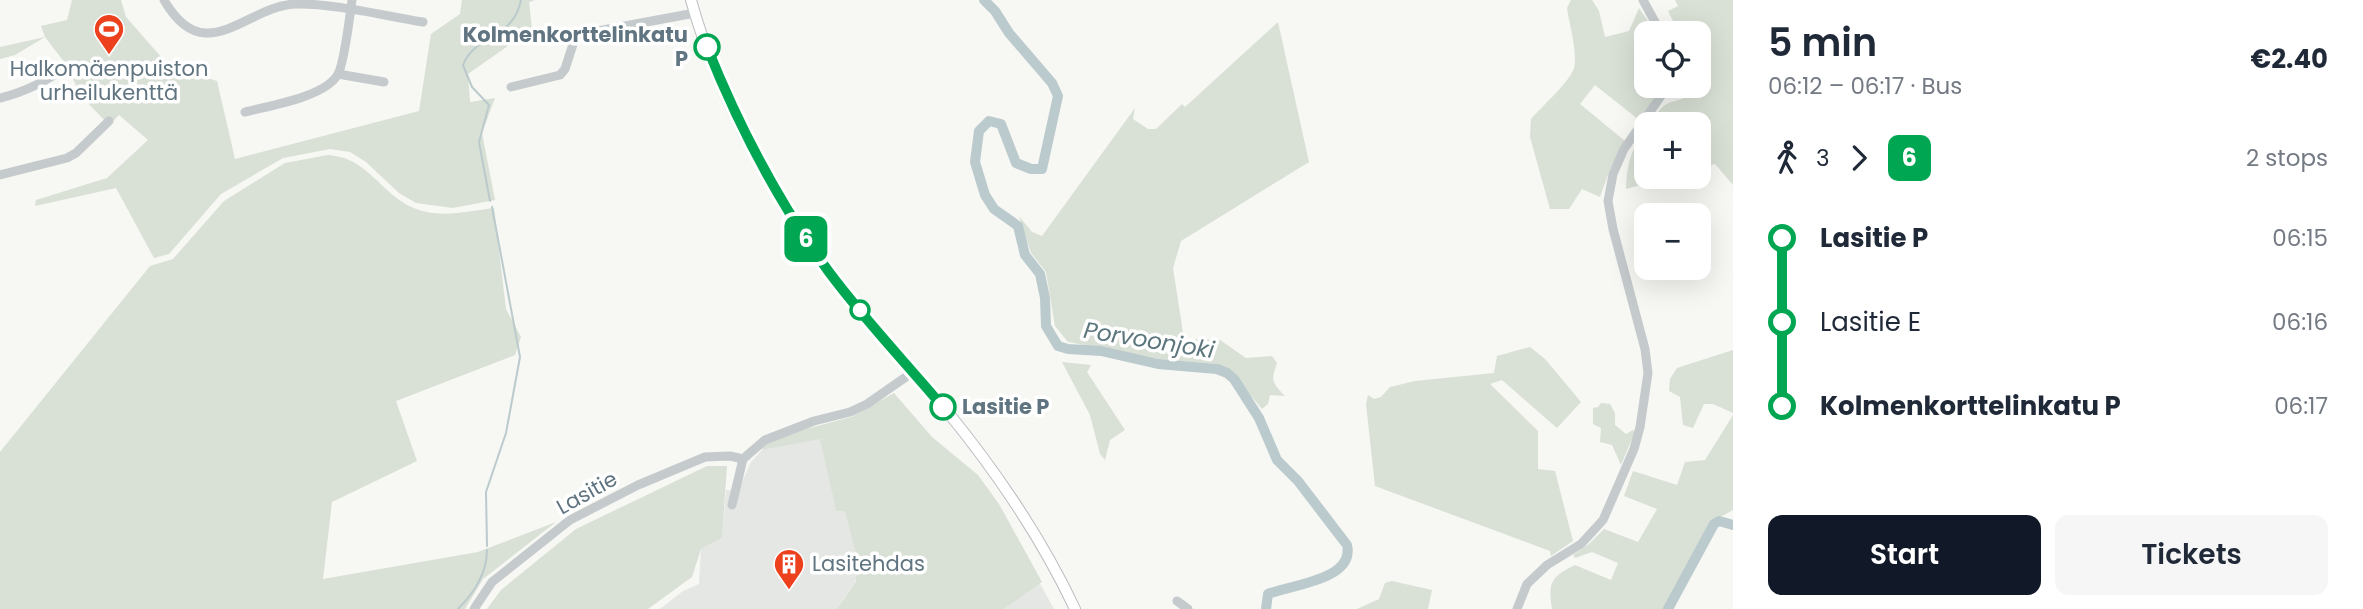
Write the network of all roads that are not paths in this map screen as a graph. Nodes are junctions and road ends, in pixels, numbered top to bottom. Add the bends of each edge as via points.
1 (164, 0) edge
2 (352, 0) edge
3 (691, 0) edge
4 (1643, 0) edge
5 (351, 10) junction
6 (695, 13) junction
7 (1654, 21) edge
8 (423, 22) dead end
9 (69, 66) dead end
10 (338, 74) junction
11 (384, 82) dead end
12 (511, 87) dead end
13 (0, 98) edge
14 (1660, 98) edge
15 (245, 112) dead end
16 (108, 121) dead end
17 (0, 175) edge
18 (913, 372) junction
19 (743, 459) junction
20 (732, 505) dead end
21 (1177, 601) dead end
22 (474, 609) edge
23 (1075, 609) edge
24 (1188, 609) edge
25 (1517, 609) edge

1 - 5 street via 181,22 214,34 282,6
2 - 5 street
3 - 6 main road
4 - 7 street
5 - 8 street
5 - 10 street
6 - 12 street via 576,35 560,75
6 - 18 main road via 726,95 774,189 831,274
9 - 13 street via 46,81
10 - 11 street
10 - 15 street via 313,93
14 - 25 street via 1624,149 1608,201 1648,373 1634,449 1604,520 1581,544 1527,584
16 - 17 street via 67,158
18 - 19 street via 867,404 785,430
18 - 23 main road via 1003,484
19 - 20 street
19 - 22 street, Lasitie via 705,457 570,520 492,582
21 - 24 street

